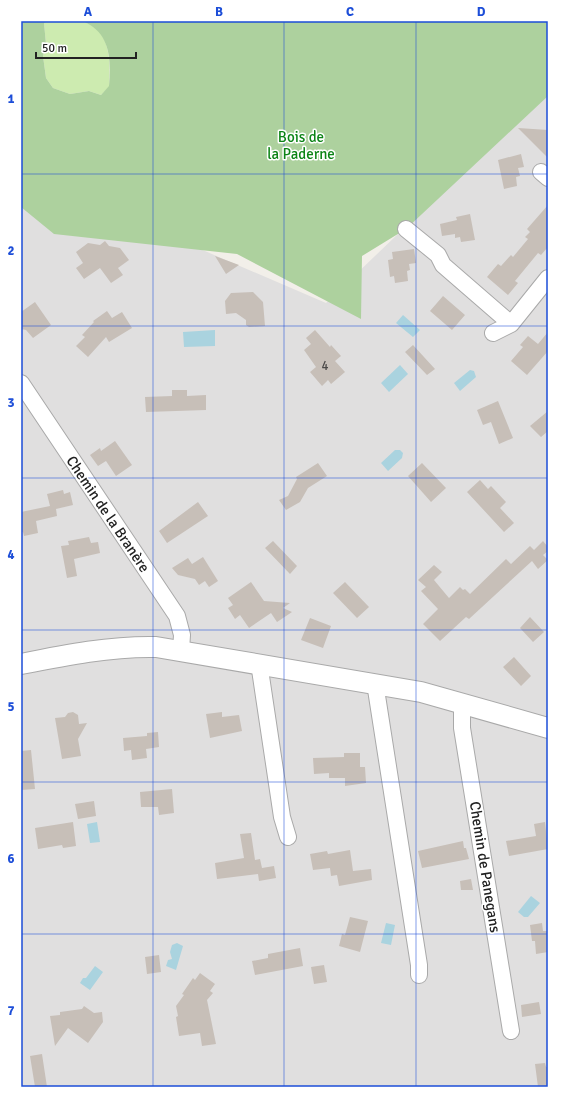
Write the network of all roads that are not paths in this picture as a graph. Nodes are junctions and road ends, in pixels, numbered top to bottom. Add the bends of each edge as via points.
1 (406, 229) dead end
2 (548, 278) edge
3 (511, 324) junction
4 (493, 333) dead end
5 (21, 382) edge
6 (181, 650) junction
7 (259, 663) junction
8 (21, 664) edge
9 (375, 683) junction
10 (462, 703) junction
11 (548, 728) edge
12 (288, 837) dead end
13 (419, 975) dead end
14 (511, 1031) dead end

1 - 3 street via 438,255 442,265
2 - 3 street
3 - 4 street
5 - 6 street, Chemin de la Branère via 178,616 182,634
6 - 7 street
6 - 8 street via 130,647
7 - 9 street
7 - 12 street via 282,817
9 - 10 street
9 - 13 street
10 - 11 street
10 - 14 street, Chemin de Panegans via 462,728

